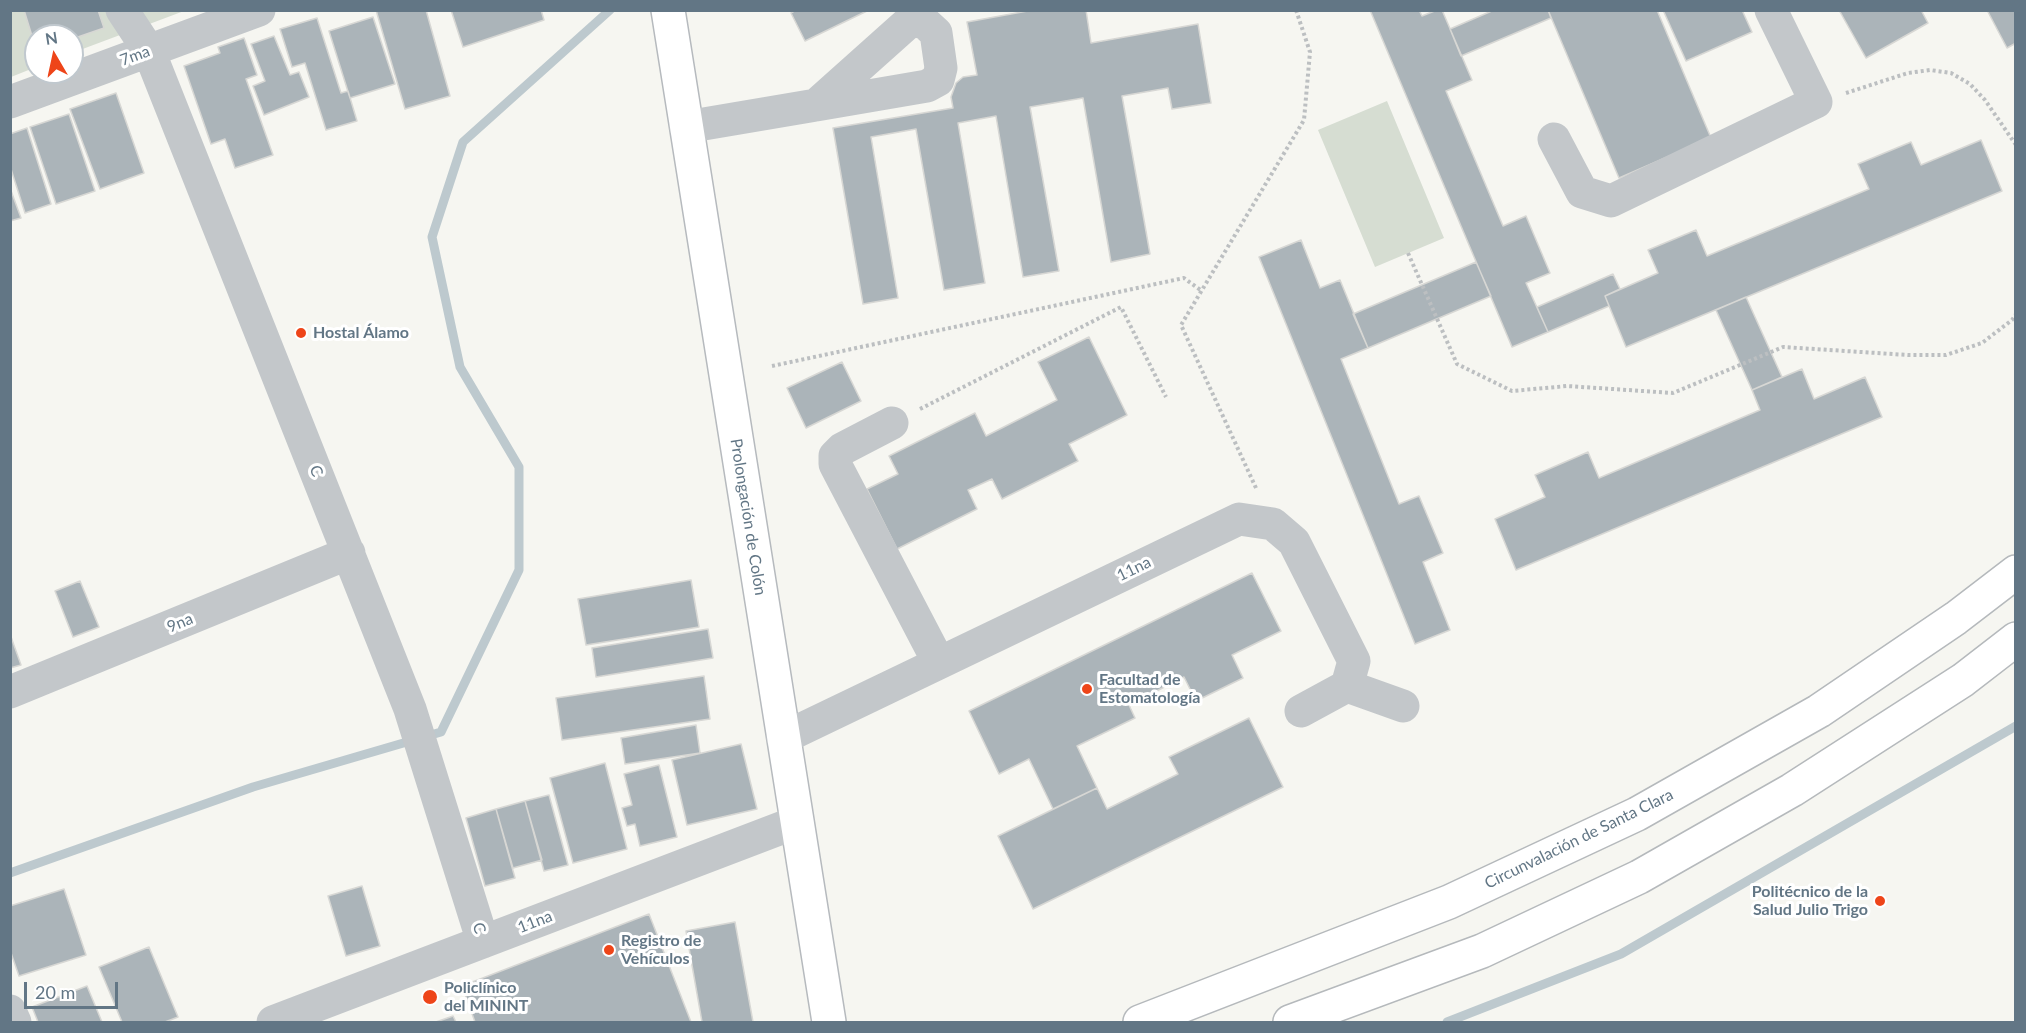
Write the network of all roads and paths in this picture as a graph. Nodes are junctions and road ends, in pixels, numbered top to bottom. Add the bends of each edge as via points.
1 (122, 10) edge
2 (259, 10) edge
3 (668, 10) edge
4 (1296, 10) edge
5 (1772, 10) edge
6 (149, 51) junction
7 (10, 102) edge
8 (1816, 102) junction
9 (816, 105) dead end
10 (686, 127) junction
11 (1554, 139) dead end
12 (2016, 145) edge
13 (1408, 253) dead end
14 (1202, 291) junction
15 (2015, 315) edge
16 (772, 366) dead end
17 (1166, 396) dead end
18 (892, 423) joint
19 (1272, 524) junction
20 (349, 554) junction
21 (2016, 572) edge
22 (2016, 639) edge
23 (939, 663) junction
24 (1347, 686) junction
25 (10, 692) edge
26 (1403, 706) dead end
27 (1301, 711) dead end
28 (783, 738) junction
29 (797, 822) junction
30 (483, 942) junction
31 (10, 1011) edge
32 (328, 1013) edge
33 (15, 1023) edge
34 (273, 1023) edge
35 (829, 1023) edge
36 (1140, 1023) edge
37 (1290, 1023) edge

1 - 6 street, C
2 - 6 street, 7ma
3 - 10 main road, Prolongación de Colón
4 - 14 path via 1310,52 1304,120
5 - 8 street
6 - 7 street, 7ma
6 - 20 street, C
8 - 11 street via 1611,201 1582,192
8 - 12 path via 1908,73 1930,70 1951,74 1970,84 1985,100
9 - 10 street
10 - 28 main road, Prolongación de Colón
13 - 15 path via 1457,364 1512,391 1567,386 1673,393 1783,347 1946,355 1982,343
14 - 16 path via 1184,278
14 - 19 path via 1181,325
17 - 18 path via 1121,307
18 - 23 street via 842,449 835,456 836,464
19 - 23 street, 11na via 1239,519
19 - 24 street via 1294,542 1354,661
20 - 25 street, 9na
20 - 30 street, C via 423,744
21 - 36 main road, Circunvalación de Santa Clara via 1819,711 1637,814 1449,902
22 - 37 main road via 1963,680 1792,790 1639,877 1482,951
23 - 28 street, 11na
24 - 26 street
24 - 27 street
28 - 29 main road, Prolongación de Colón
29 - 30 street, 11na
29 - 35 main road, Prolongación de Colón
30 - 32 street, 11na
31 - 33 street
32 - 34 street, 11na

